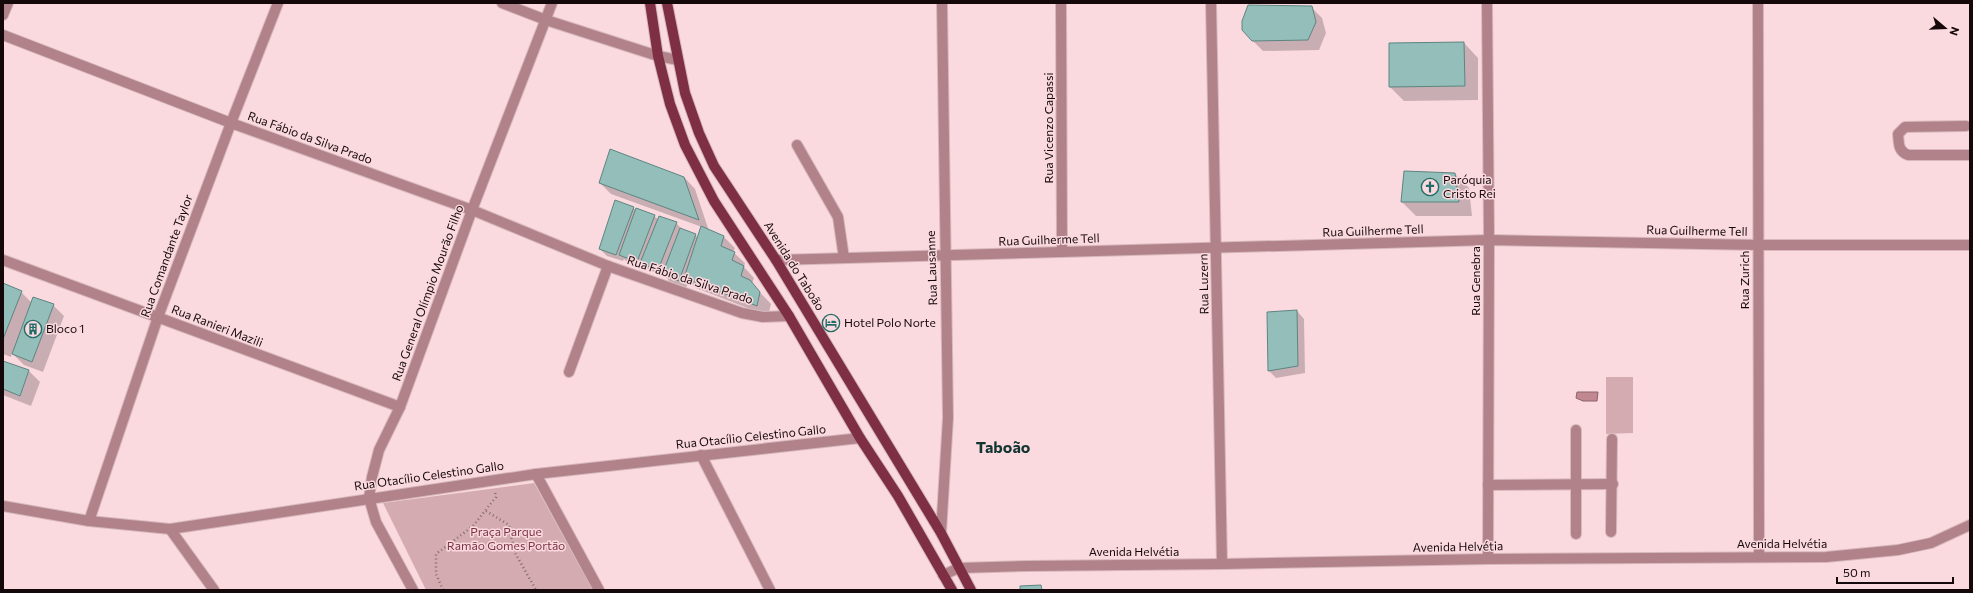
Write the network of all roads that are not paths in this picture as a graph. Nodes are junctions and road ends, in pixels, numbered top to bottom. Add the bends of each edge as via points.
1 (8, 3) edge
2 (278, 3) edge
3 (502, 3) edge
4 (552, 3) edge
5 (650, 3) edge
6 (942, 3) edge
7 (1062, 3) edge
8 (1211, 3) edge
9 (1487, 3) edge
10 (1758, 3) edge
11 (668, 4) edge
12 (3, 15) edge
13 (546, 20) junction
14 (3, 35) edge
15 (658, 56) junction
16 (678, 60) junction
17 (231, 123) junction
18 (1966, 126) dead end
19 (796, 145) dead end
20 (1970, 155) edge
21 (472, 210) junction
22 (1489, 240) junction
23 (1758, 245) junction
24 (1970, 245) edge
25 (1217, 248) junction
26 (1062, 252) junction
27 (945, 256) junction
28 (844, 258) junction
29 (3, 260) edge
30 (776, 260) junction
31 (608, 266) junction
32 (790, 316) junction
33 (158, 317) junction
34 (569, 372) dead end
35 (400, 407) junction
36 (1576, 430) dead end
37 (860, 438) junction
38 (1612, 439) dead end
39 (701, 455) junction
40 (536, 474) junction
41 (1577, 484) junction
42 (1613, 484) junction
43 (1488, 485) junction
44 (369, 498) junction
45 (3, 506) edge
46 (89, 521) junction
47 (1970, 525) edge
48 (170, 529) junction
49 (1611, 532) dead end
50 (941, 533) junction
51 (1576, 534) dead end
52 (1759, 556) junction
53 (1488, 559) junction
54 (1222, 564) junction
55 (959, 568) junction
56 (943, 576) junction
57 (214, 590) edge
58 (413, 590) edge
59 (599, 590) edge
60 (770, 590) edge
61 (952, 590) edge
62 (971, 590) edge

1 - 12 street
2 - 17 street, Rua Comandante Taylor
3 - 13 street
4 - 13 street, Rua General Olímpio Mourão Filho
5 - 15 main road
6 - 27 street, Rua Lausanne
7 - 26 street, Rua Vicenzo Capassi
8 - 25 street, Rua Luzern
9 - 22 street, Rua Genebra
10 - 23 street, Rua Zurich
11 - 16 main road, Avenida do Taboão
13 - 15 street
13 - 21 street, Rua General Olímpio Mourão Filho
14 - 17 street, Rua Fábio da Silva Prado
15 - 16 street
15 - 32 main road via 670,104 685,145 714,201
16 - 30 main road, Avenida do Taboão via 685,93 714,166
17 - 21 street, Rua Fábio da Silva Prado
17 - 33 street, Rua Comandante Taylor
18 - 20 street via 1905,127 1898,134 1899,149 1908,154
19 - 28 street via 838,217
21 - 31 street, Rua Fábio da Silva Prado
21 - 35 street, Rua General Olímpio Mourão Filho
22 - 23 street, Rua Guilherme Tell
22 - 25 street, Rua Guilherme Tell
22 - 43 street, Rua Genebra
23 - 24 street, Rua Guilherme Tell
23 - 52 street, Rua Zurich
25 - 26 street, Rua Guilherme Tell
25 - 54 street, Rua Luzern
26 - 27 street, Rua Guilherme Tell
27 - 28 street, Rua Guilherme Tell
27 - 50 street, Rua Lausanne via 948,418
28 - 30 street, Rua Guilherme Tell
29 - 33 street, Rua Ranieri Mazili
30 - 50 main road, Avenida do Taboão
31 - 32 street, Rua Fábio da Silva Prado via 742,313 763,317
31 - 34 street, Rua Fábio da Silva Prado
32 - 37 main road
33 - 35 street, Rua Ranieri Mazili
33 - 46 street, Rua Comandante Taylor
35 - 44 street, Rua General Olímpio Mourão Filho via 380,450
36 - 41 street
37 - 39 street, Rua Otacílio Celestino Gallo
37 - 56 main road via 898,496
38 - 42 street
39 - 40 street, Rua Otacílio Celestino Gallo
39 - 60 street
40 - 44 street, Rua Otacílio Celestino Gallo
40 - 59 street
41 - 42 street
41 - 43 street
41 - 51 street
42 - 49 street
43 - 53 street, Rua Genebra
44 - 48 street, Rua Otacílio Celestino Gallo
44 - 58 street, Rua General Olímpio Mourão Filho via 376,522
45 - 46 street, Rua Otacílio Celestino Gallo
46 - 48 street, Rua Otacílio Celestino Gallo
47 - 52 street, Avenida Helvétia via 1931,543 1898,550 1826,557
48 - 57 street
50 - 55 main road, Avenida do Taboão
52 - 53 street, Avenida Helvétia
53 - 54 street, Avenida Helvétia
54 - 55 street, Avenida Helvétia
55 - 56 street, Avenida Helvétia
55 - 62 main road, Avenida do Taboão
56 - 61 main road

